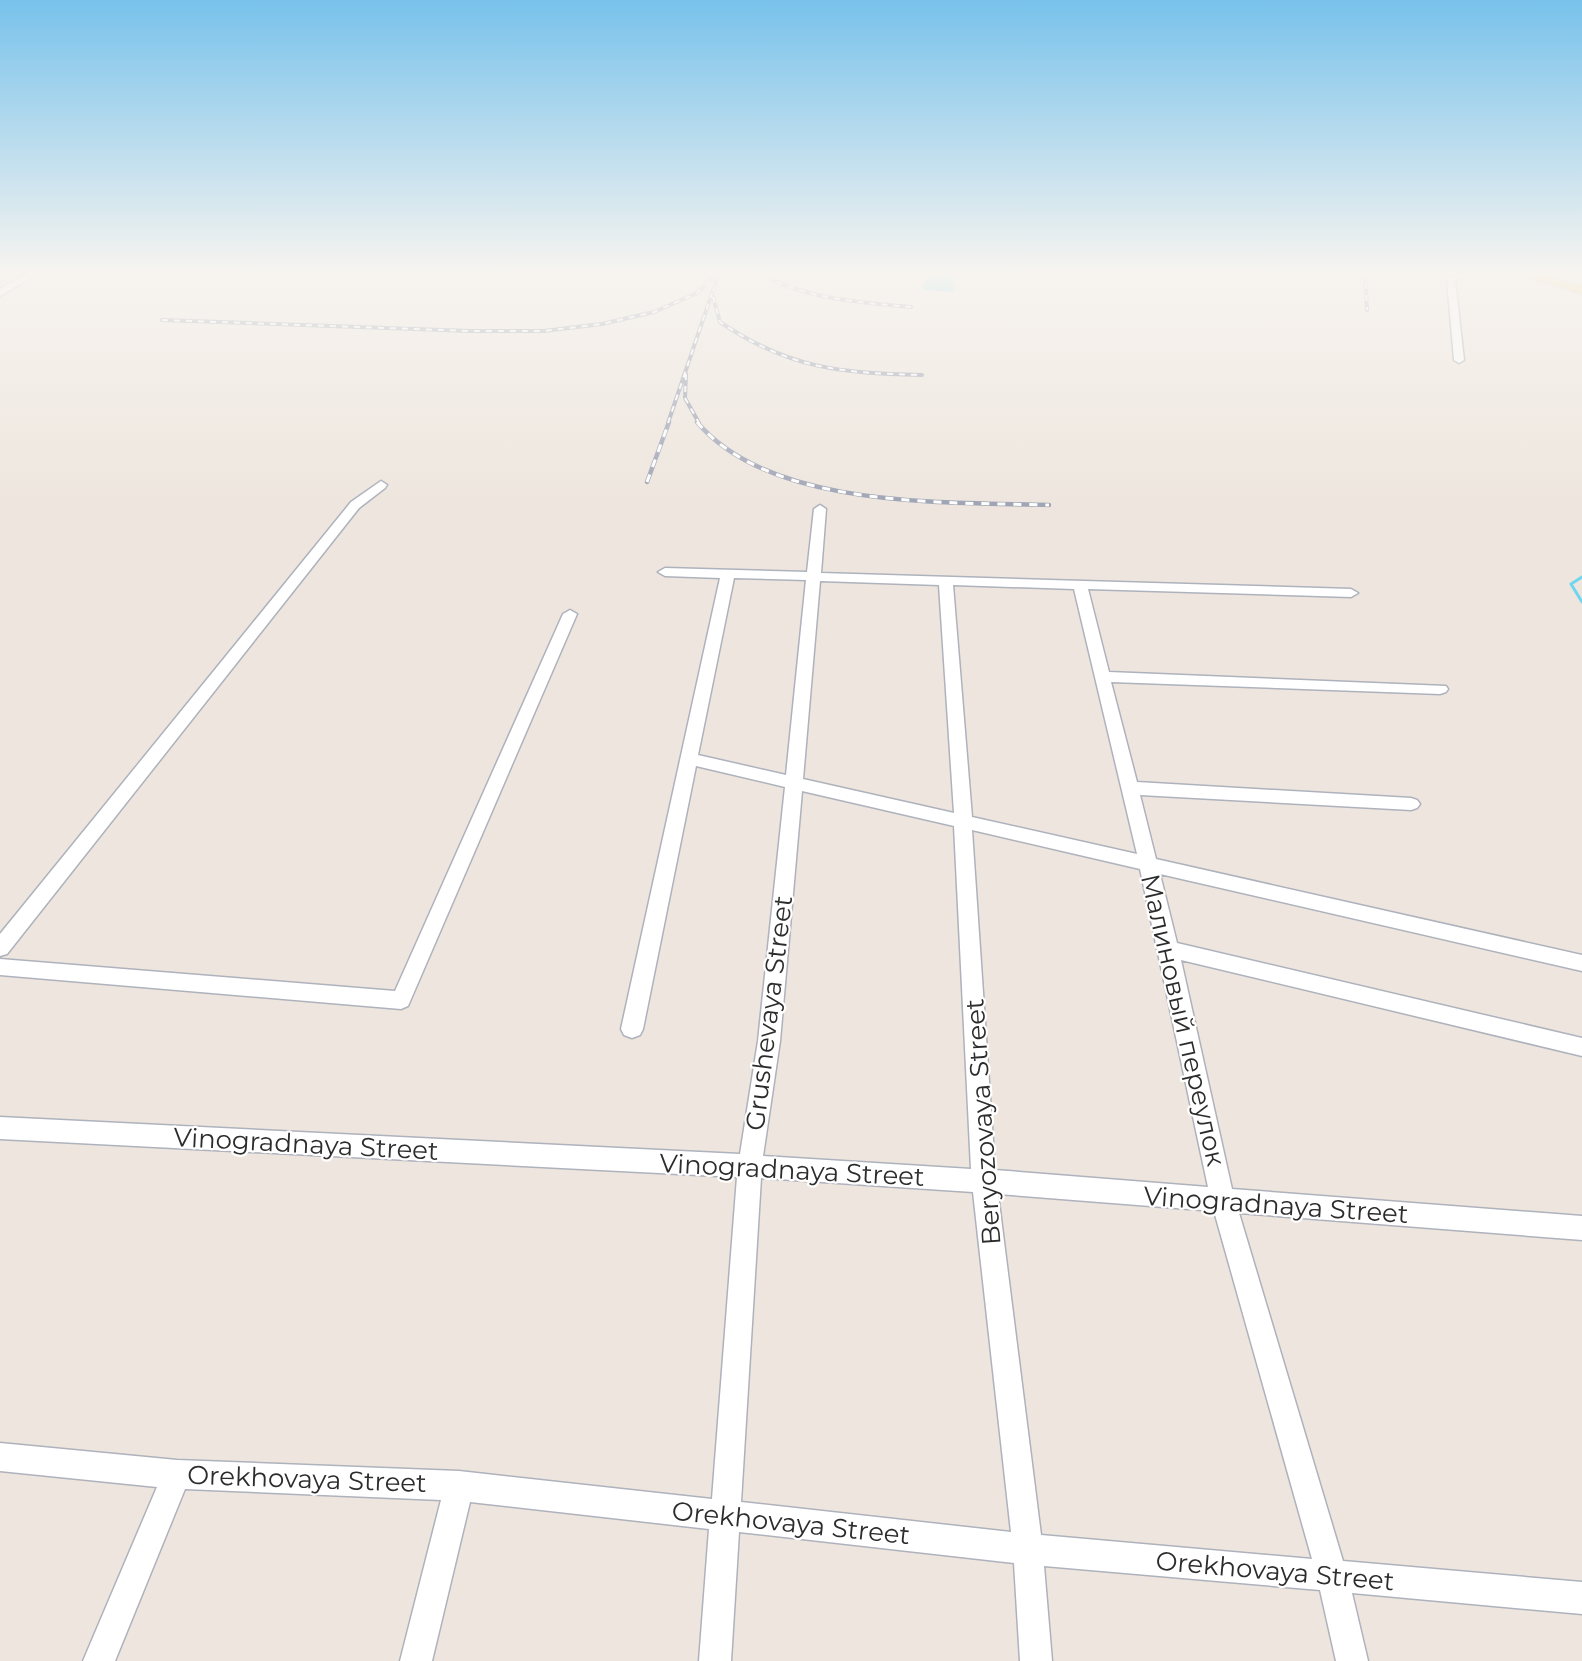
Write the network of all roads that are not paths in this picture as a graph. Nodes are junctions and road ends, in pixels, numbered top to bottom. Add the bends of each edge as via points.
1 (1458, 349) edge
2 (1459, 360) dead end
3 (381, 485) dead end
4 (820, 509) dead end
5 (665, 572) dead end
6 (728, 574) junction
7 (813, 577) junction
8 (946, 581) junction
9 (1080, 585) junction
10 (1351, 593) dead end
11 (570, 614) dead end
12 (1103, 677) junction
13 (1440, 689) dead end
14 (689, 759) junction
15 (795, 784) junction
16 (1130, 788) junction
17 (1411, 804) dead end
18 (963, 822) junction
19 (1149, 865) junction
20 (0, 948) edge
21 (1169, 949) junction
22 (1582, 963) edge
23 (0, 968) edge
24 (632, 1029) dead end
25 (1582, 1047) edge
26 (0, 1128) edge
27 (750, 1166) junction
28 (984, 1181) junction
29 (1223, 1201) junction
30 (1582, 1228) edge
31 (0, 1457) edge
32 (177, 1474) junction
33 (459, 1486) junction
34 (726, 1515) junction
35 (1028, 1549) junction
36 (1332, 1576) junction
37 (1582, 1598) edge
38 (99, 1661) edge
39 (416, 1661) edge
40 (715, 1661) edge
41 (1036, 1661) edge
42 (1352, 1661) edge

1 - 2 street
3 - 20 street via 356,505
4 - 7 street, Grushevaya Street
5 - 6 street
6 - 7 street
6 - 14 street
7 - 8 street
7 - 15 street, Grushevaya Street
8 - 9 street
8 - 18 street, Beryozovaya Street
9 - 10 street
9 - 12 street, Малиновый переулок
11 - 23 street via 401,1000
12 - 13 street
12 - 16 street, Малиновый переулок
14 - 15 street
14 - 24 street
15 - 18 street
15 - 27 street, Grushevaya Street via 769,1041
16 - 17 street
16 - 19 street, Малиновый переулок
18 - 19 street
18 - 28 street, Beryozovaya Street
19 - 21 street, Малиновый переулок
19 - 22 street
21 - 25 street
21 - 29 street, Малиновый переулок
26 - 27 street, Vinogradnaya Street
27 - 28 street, Vinogradnaya Street
27 - 34 street, Grushevaya Street
28 - 29 street, Vinogradnaya Street
28 - 35 street, Beryozovaya Street
29 - 30 street, Vinogradnaya Street
29 - 36 street, Малиновый переулок
31 - 32 street, Orekhovaya Street
32 - 33 street, Orekhovaya Street
32 - 38 street
33 - 34 street, Orekhovaya Street
33 - 39 street
34 - 35 street, Orekhovaya Street
34 - 40 street, Grushevaya Street
35 - 36 street, Orekhovaya Street
35 - 41 street, Beryozovaya Street
36 - 37 street, Orekhovaya Street
36 - 42 street, Малиновый переулок

